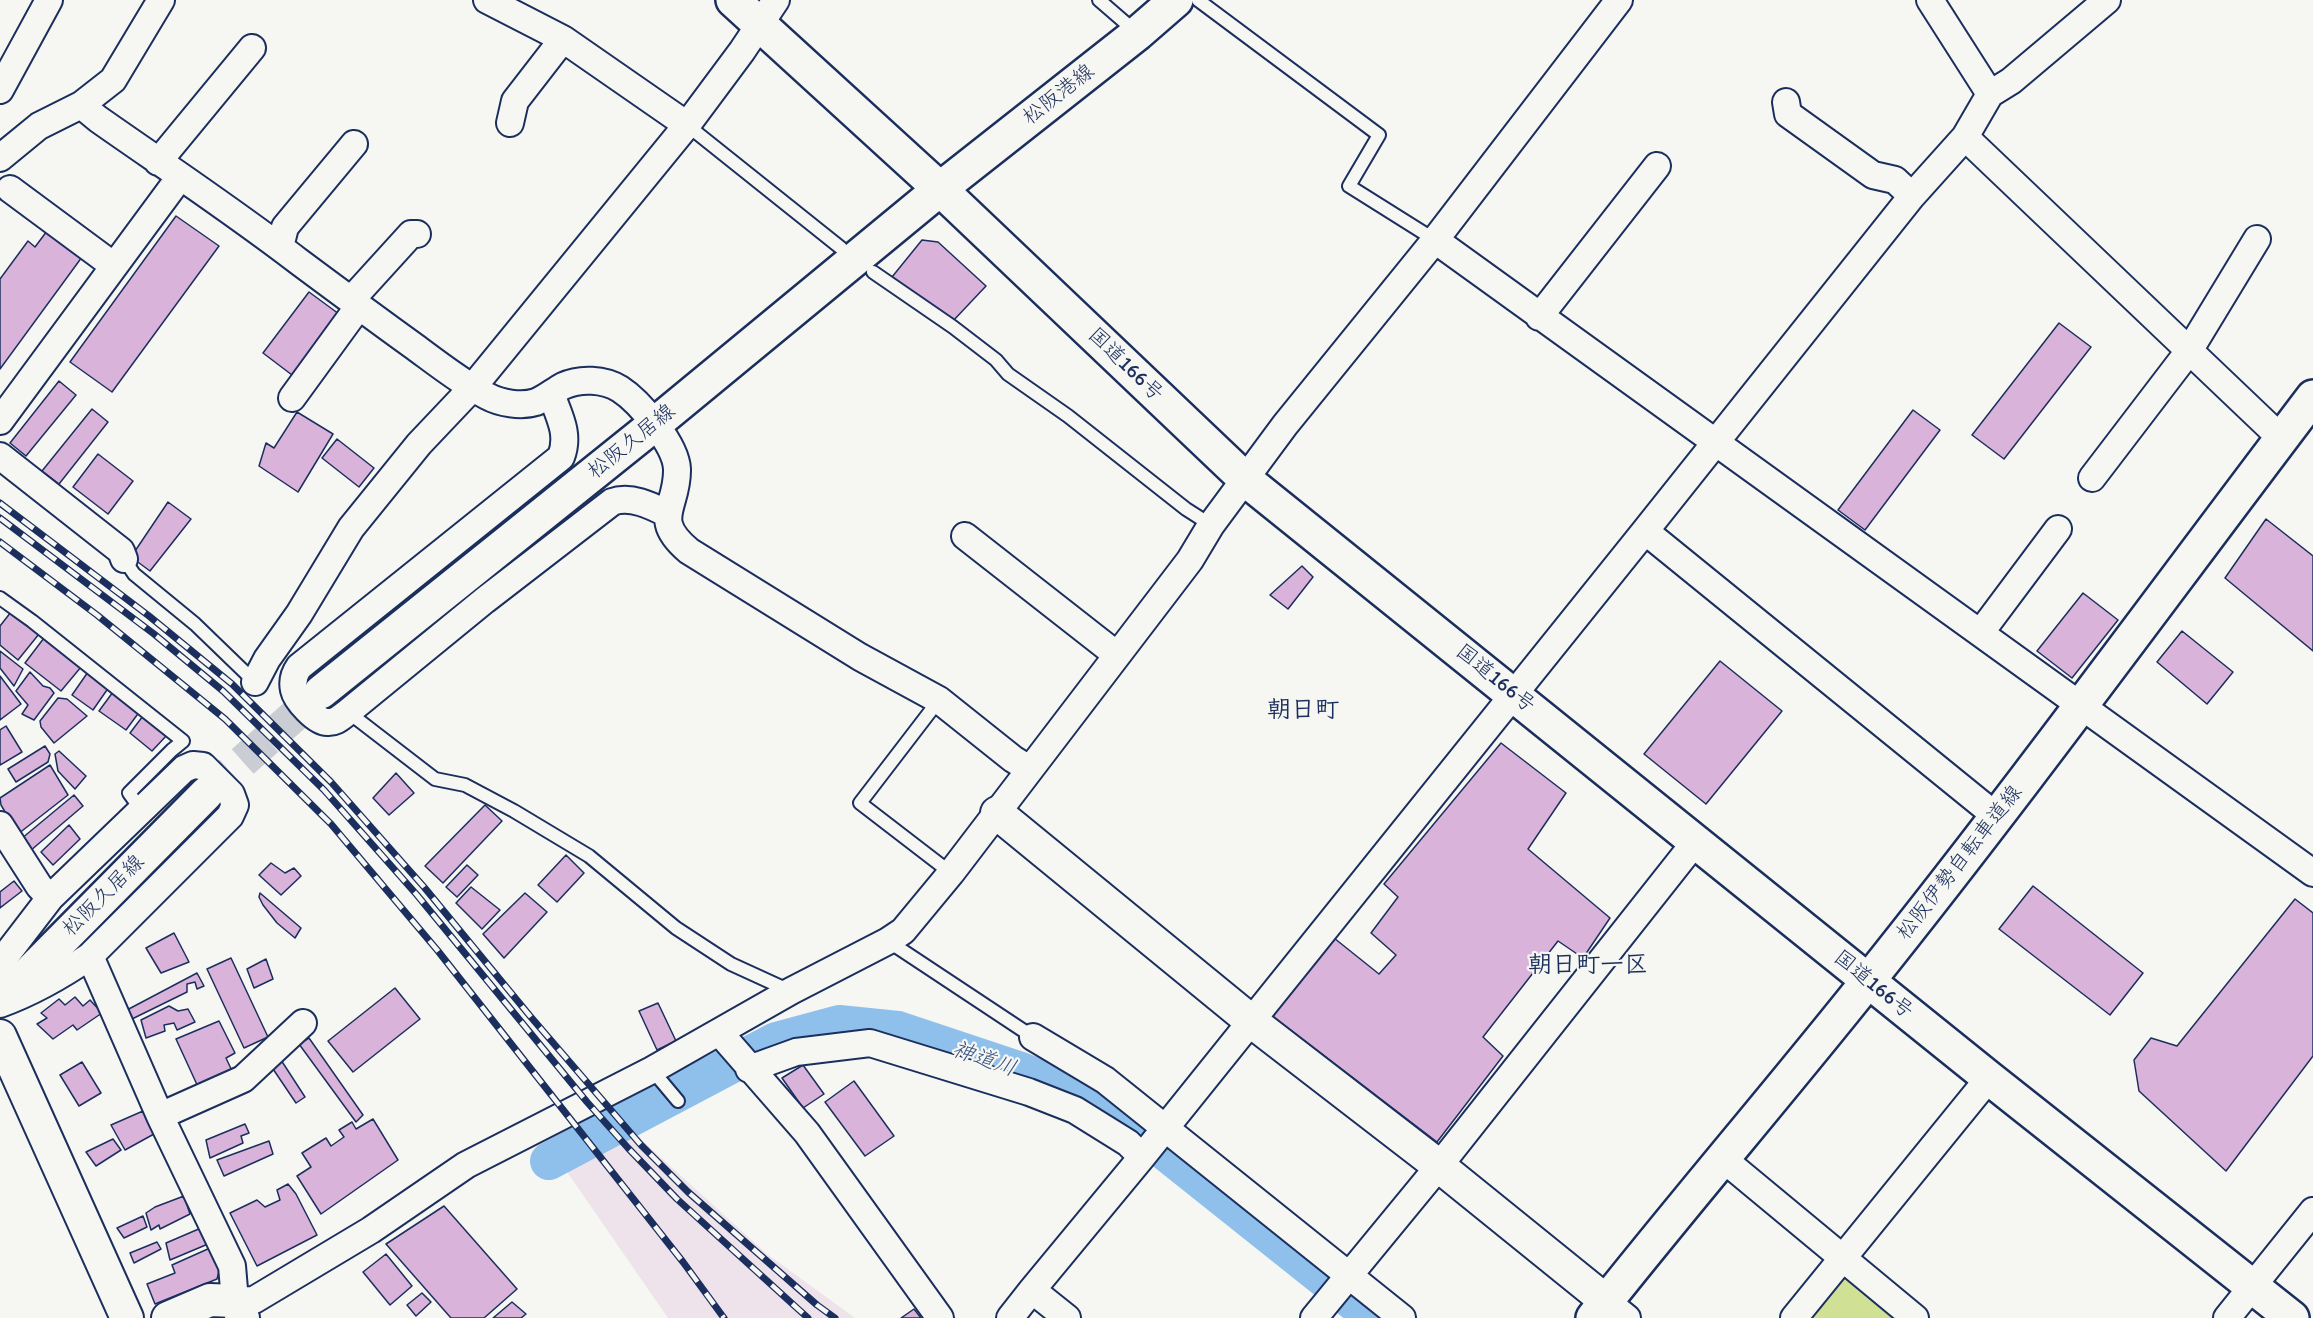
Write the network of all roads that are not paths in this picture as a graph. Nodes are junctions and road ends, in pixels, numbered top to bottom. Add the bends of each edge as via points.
1 (49, 0) edge
2 (161, 0) edge
3 (487, 0) edge
4 (733, 0) edge
5 (1098, 0) edge
6 (1176, 0) edge
7 (1198, 0) edge
8 (1619, 0) edge
9 (1930, 0) edge
10 (2108, 0) edge
11 (768, 12) edge
12 (1138, 33) junction
13 (563, 39) junction
14 (252, 48) dead end
15 (0, 90) edge
16 (1990, 94) junction
17 (1786, 102) dead end
18 (81, 105) junction
19 (510, 123) dead end
20 (687, 124) junction
21 (1965, 138) junction
22 (354, 144) dead end
23 (0, 158) edge
24 (158, 162) junction
25 (1657, 166) dead end
26 (180, 177) junction
27 (10, 189) dead end
28 (940, 189) junction
29 (1912, 196) junction
30 (417, 234) dead end
31 (2257, 239) dead end
32 (1435, 240) junction
33 (280, 247) junction
34 (841, 249) dead end
35 (114, 266) junction
36 (873, 272) dead end
37 (355, 303) junction
38 (1539, 317) junction
39 (2189, 351) junction
40 (473, 387) junction
41 (550, 394) junction
42 (2313, 397) edge
43 (292, 398) dead end
44 (0, 421) edge
45 (655, 424) junction
46 (2282, 439) junction
47 (1716, 442) junction
48 (0, 456) edge
49 (2092, 478) dead end
50 (1246, 480) junction
51 (669, 514) junction
52 (1210, 525) junction
53 (2058, 529) dead end
54 (1645, 531) junction
55 (965, 536) dead end
56 (124, 559) joint
57 (0, 598) edge
58 (299, 614) junction
59 (1981, 632) junction
60 (329, 642) junction
61 (1117, 655) junction
62 (255, 682) joint
63 (321, 692) tunnel mouth
64 (1514, 693) junction
65 (939, 700) junction
66 (2082, 705) junction
67 (348, 712) junction
68 (1029, 769) junction
69 (206, 794) tunnel mouth
70 (142, 811) junction
71 (996, 813) junction
72 (1996, 816) junction
73 (0, 825) edge
74 (1696, 840) junction
75 (951, 873) junction
76 (2313, 873) edge
77 (50, 898) junction
78 (888, 941) junction
79 (90, 956) junction
80 (0, 963) edge
81 (1868, 981) junction
82 (791, 991) junction
83 (0, 997) edge
84 (0, 1004) edge
85 (1251, 1021) junction
86 (303, 1023) dead end
87 (719, 1032) junction
88 (0, 1036) edge
89 (1033, 1037) joint
90 (749, 1069) junction
91 (652, 1070) junction
92 (1989, 1078) junction
93 (678, 1101) dead end
94 (160, 1116) junction
95 (1154, 1142) junction
96 (1722, 1158) junction
97 (1439, 1166) junction
98 (2313, 1211) edge
99 (1843, 1258) junction
100 (1342, 1284) junction
101 (2253, 1287) junction
102 (1032, 1290) junction
103 (239, 1310) edge
104 (1609, 1312) edge
105 (127, 1318) edge
106 (168, 1318) edge
107 (940, 1318) edge
108 (1010, 1318) edge
109 (1067, 1318) edge
110 (1314, 1318) edge
111 (1402, 1318) edge
112 (1794, 1318) edge
113 (1915, 1318) edge
114 (2227, 1318) edge
115 (2292, 1318) edge

1 - 15 street
2 - 18 street via 113,80
3 - 13 street
4 - 11 main road, 国道166号
5 - 12 lane
6 - 12 main road, 松阪港線
7 - 32 lane via 1379,135 1349,186
8 - 32 street
9 - 16 street
10 - 16 street
11 - 20 street
11 - 28 main road, 国道166号
12 - 28 main road, 松阪港線
13 - 19 street via 515,101
13 - 20 street
14 - 24 street
16 - 21 street
17 - 29 street via 1788,114 1873,175 1895,180
18 - 23 street via 39,126
18 - 24 street
20 - 34 lane
20 - 40 street
21 - 29 street
21 - 39 street
22 - 33 street via 285,227
24 - 26 street
25 - 38 street
26 - 33 street
26 - 35 street
27 - 35 street
28 - 45 main road, 松阪久居線
28 - 50 main road, 国道166号
29 - 47 street
30 - 37 street via 411,234
31 - 39 street
32 - 38 street
32 - 50 street via 1285,425
33 - 37 street
35 - 44 street
36 - 52 lane via 953,327 1008,374
37 - 40 street
37 - 43 street
38 - 47 street
39 - 46 street
39 - 49 street
40 - 41 street via 488,397 509,403 534,402
40 - 58 street via 419,444 351,528
41 - 45 street via 575,382 604,383 619,388
41 - 60 street via 563,426 561,457
42 - 46 main road, 松阪伊勢自転車道線
45 - 51 street via 677,468
45 - 63 main road, 松阪久居線
46 - 66 main road, 松阪伊勢自転車道線
47 - 54 street
47 - 59 street
48 - 56 street via 121,551
50 - 52 street
50 - 64 main road, 国道166号
51 - 65 street via 669,529 689,551 860,657
51 - 67 street via 633,500 612,502
52 - 61 street via 1190,560
53 - 59 street
54 - 64 street
54 - 72 street
55 - 61 street
56 - 62 lane via 134,574 195,624
57 - 70 lane via 183,741 129,793
58 - 60 street
58 - 62 street
59 - 66 street
60 - 67 street via 298,667 294,690 320,721 336,721
61 - 68 street
64 - 74 main road, 国道166号
64 - 85 street
65 - 68 street
65 - 75 lane via 860,803
66 - 72 main road, 松阪伊勢自転車道線
66 - 76 street
67 - 82 lane via 435,779 465,785 514,811 589,856 676,928 731,964
68 - 71 street
69 - 83 main road, 松阪久居線 via 29,973
70 - 77 street
70 - 79 street via 184,769 194,765 203,766 231,794 235,805 230,816
71 - 75 street
71 - 85 street
72 - 81 main road, 松阪伊勢自転車道線
73 - 77 street
74 - 81 main road, 国道166号
74 - 97 street
75 - 78 street via 903,931
77 - 80 street
78 - 82 street
78 - 89 lane
79 - 84 street via 29,994
79 - 94 street
81 - 92 main road, 国道166号
81 - 96 main road, 松阪伊勢自転車道線
82 - 87 street
85 - 95 street
85 - 97 street
86 - 94 street via 243,1079
87 - 90 street
87 - 91 street
88 - 105 street
89 - 95 street via 1105,1080
90 - 95 street via 796,1052 870,1043 1029,1092 1075,1110 1128,1143
90 - 107 street via 807,1133
91 - 93 lane
91 - 103 street via 466,1165 371,1230
92 - 99 street
92 - 101 main road, 国道166号
94 - 103 street via 232,1266
95 - 100 street
95 - 102 street
96 - 99 street
96 - 104 main road, 松阪伊勢自転車道線
97 - 100 street
97 - 104 street
98 - 101 street
99 - 112 street
99 - 113 street
100 - 110 street
100 - 111 street
101 - 114 street
101 - 115 main road, 国道166号
102 - 108 street
102 - 109 street
103 - 106 street via 210,1300

